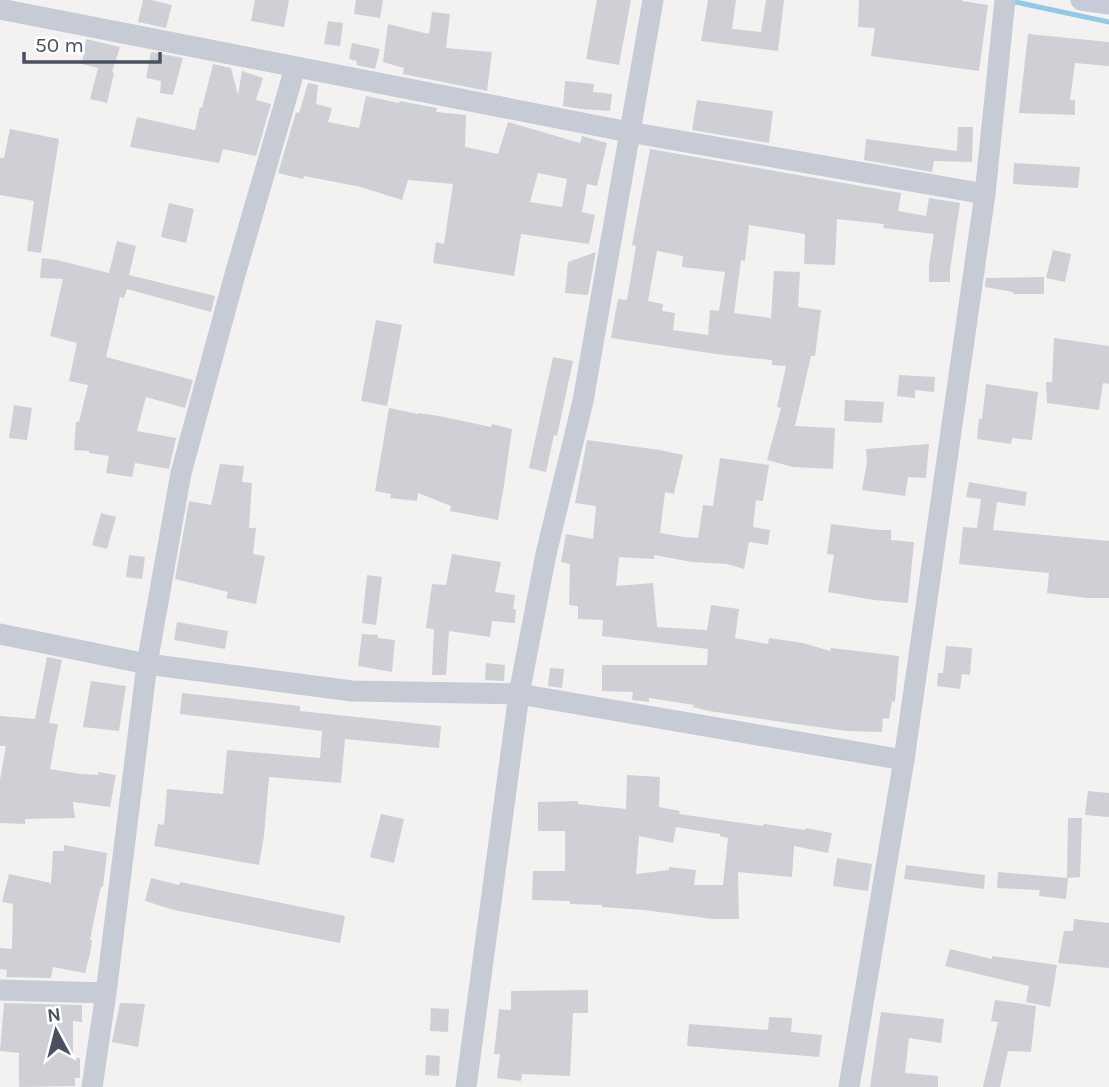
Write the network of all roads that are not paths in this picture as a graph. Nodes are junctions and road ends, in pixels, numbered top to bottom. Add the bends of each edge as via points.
1 (653, 0) edge
2 (1004, 0) edge
3 (1081, 0) edge
4 (1109, 5) edge
5 (0, 9) edge
6 (295, 68) junction
7 (629, 132) junction
8 (985, 194) junction
9 (0, 634) edge
10 (147, 664) junction
11 (520, 694) junction
12 (904, 760) junction
13 (0, 990) edge
14 (106, 993) junction
15 (92, 1087) edge
16 (466, 1087) edge
17 (849, 1087) edge

1 - 7 street
2 - 8 street
3 - 4 street
5 - 6 street
6 - 7 street
6 - 10 street via 181,474
7 - 8 street
7 - 11 street via 583,401 546,554
8 - 12 street
9 - 10 street
10 - 11 street via 352,691
10 - 14 street
11 - 12 street
11 - 16 street
12 - 17 street
13 - 14 street
14 - 15 street

